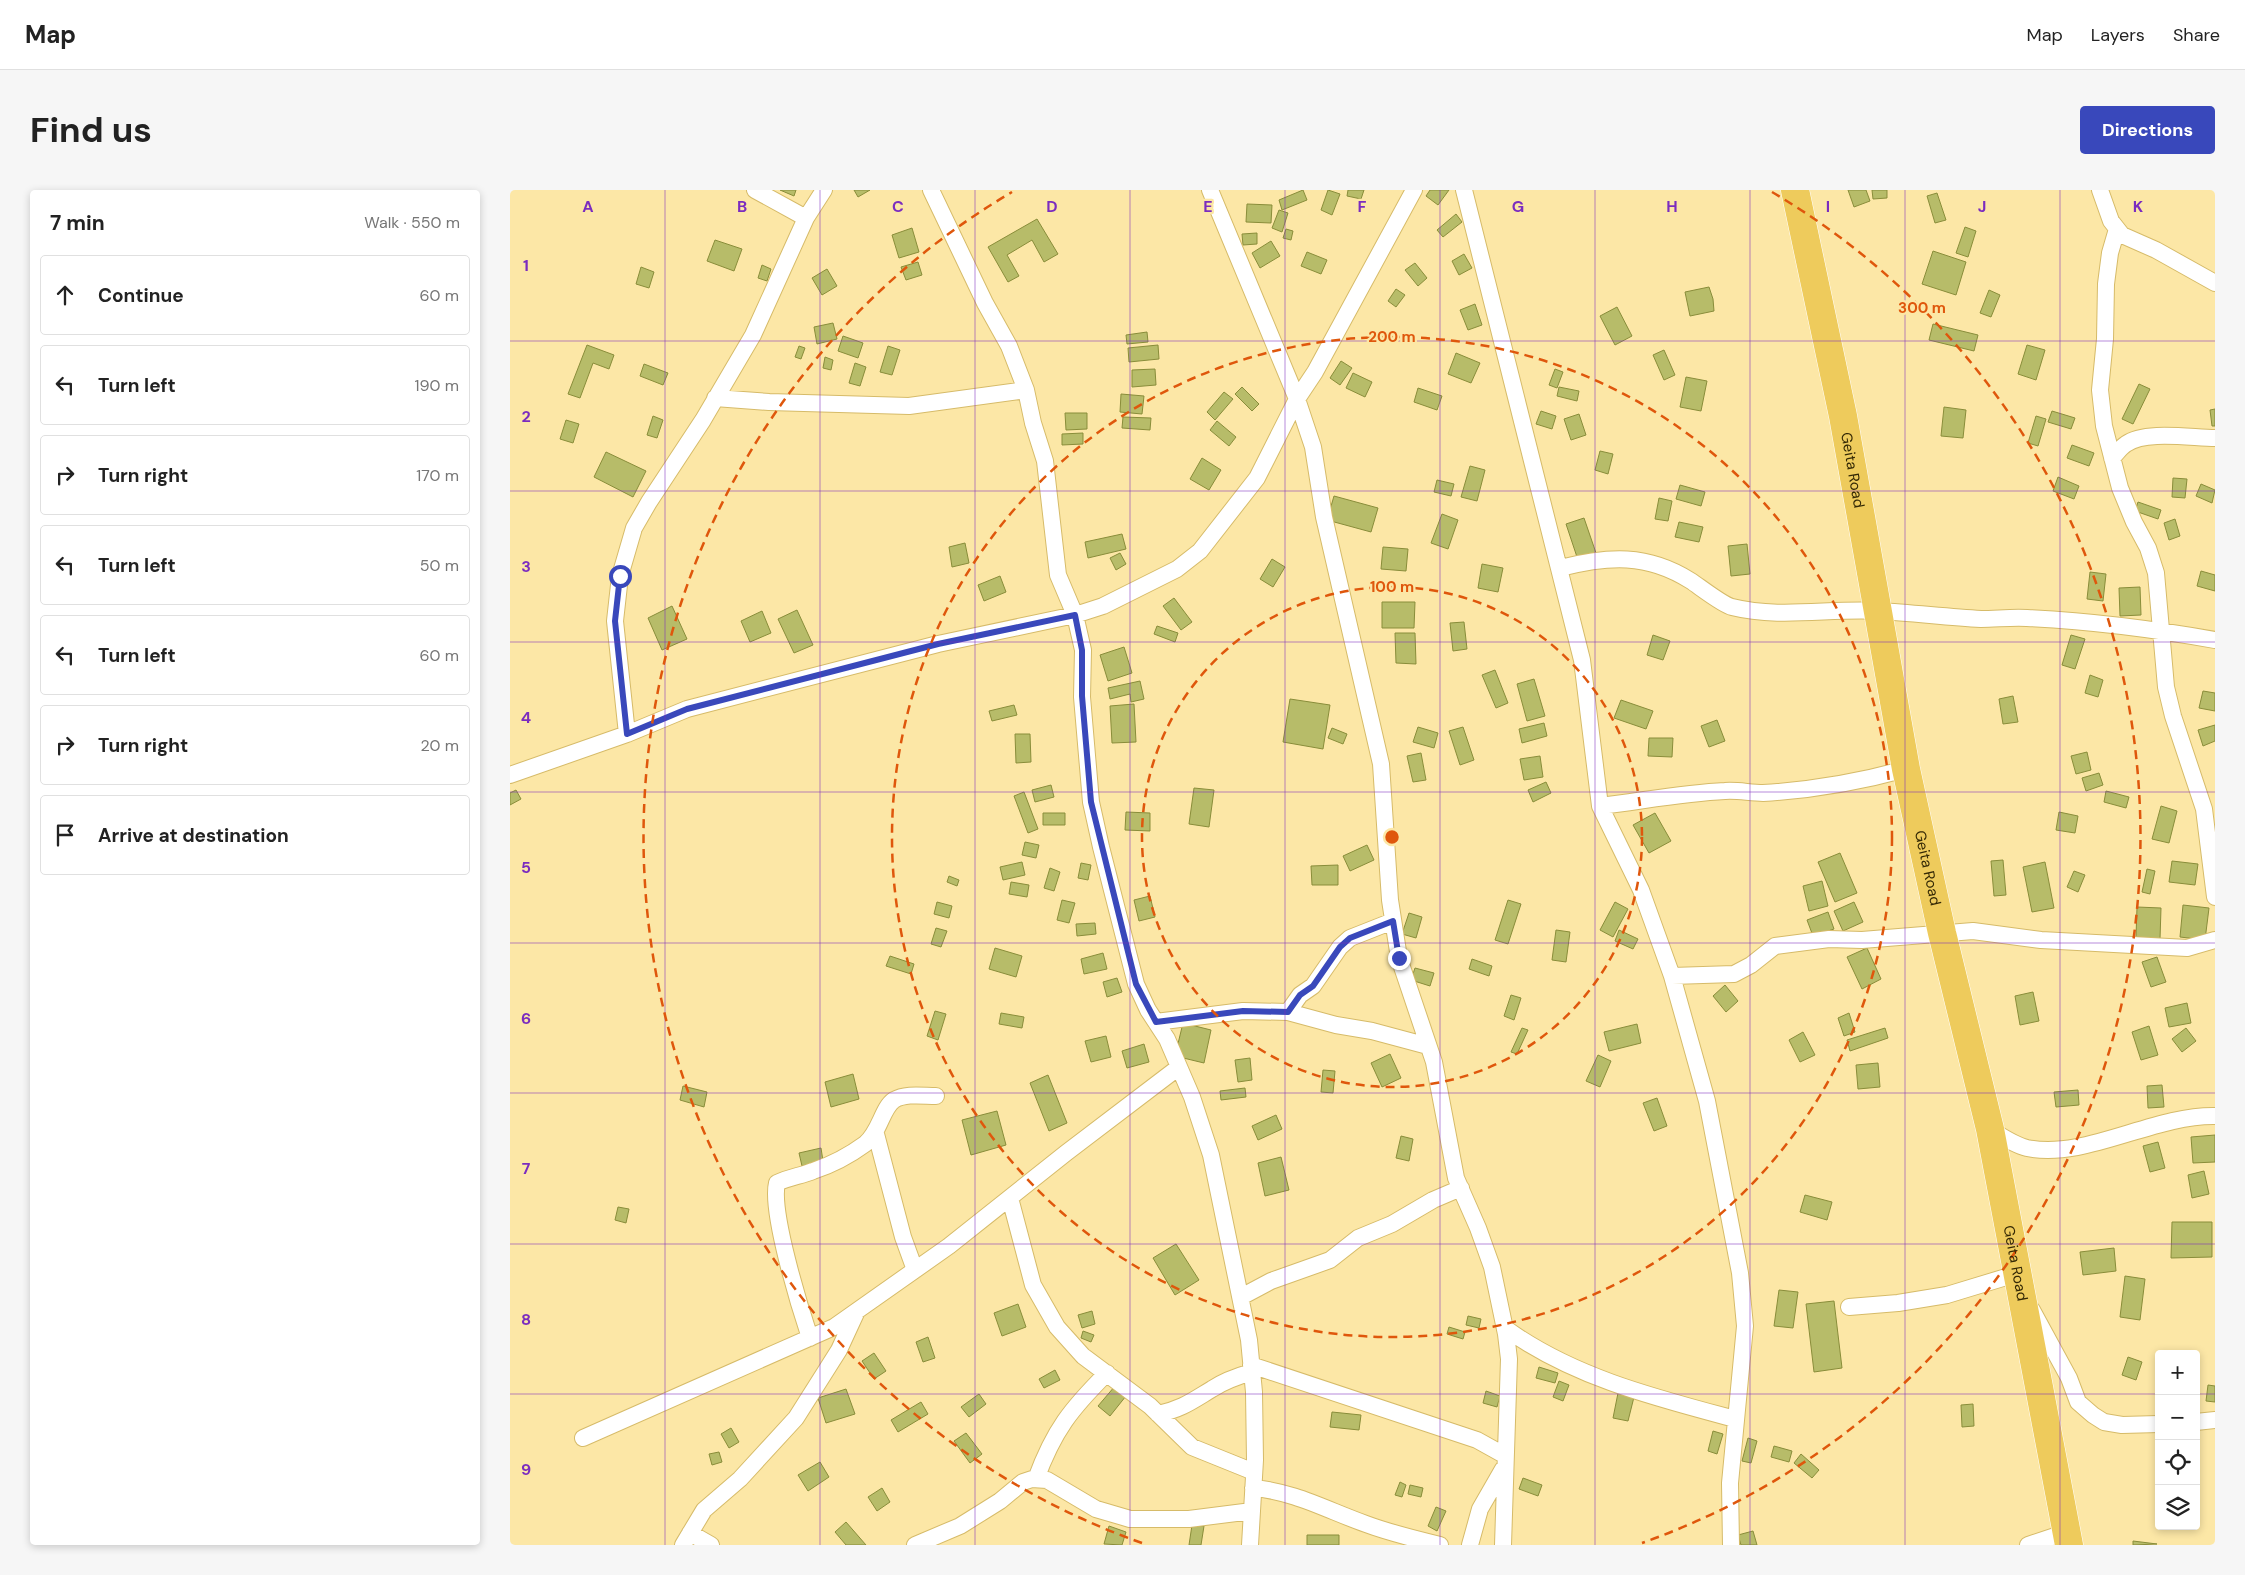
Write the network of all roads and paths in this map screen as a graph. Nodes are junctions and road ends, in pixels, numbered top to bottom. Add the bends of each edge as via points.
1 (755, 190) edge
2 (824, 190) edge
3 (931, 190) edge
4 (1210, 190) edge
5 (1414, 190) edge
6 (1464, 190) edge
7 (1795, 190) edge
8 (2100, 190) edge
9 (806, 218) junction
10 (2117, 229) junction
11 (2215, 283) edge
12 (1026, 390) junction
13 (715, 398) junction
14 (1296, 399) junction
15 (2215, 438) edge
16 (2112, 458) junction
17 (1560, 568) junction
18 (1879, 611) junction
19 (1075, 615) junction
20 (2160, 631) junction
21 (2215, 640) edge
22 (627, 734) junction
23 (1906, 769) junction
24 (510, 775) edge
25 (1600, 806) junction
26 (2215, 897) edge
27 (1393, 921) junction
28 (1942, 933) junction
29 (2215, 940) edge
30 (1672, 976) junction
31 (1288, 1012) junction
32 (1156, 1022) junction
33 (1428, 1046) junction
34 (1179, 1067) junction
35 (936, 1096) dead end
36 (2215, 1116) edge
37 (1990, 1129) junction
38 (876, 1134) junction
39 (1460, 1188) junction
40 (1010, 1198) junction
41 (915, 1270) junction
42 (2018, 1280) junction
43 (1241, 1297) junction
44 (1849, 1307) dead end
45 (856, 1312) junction
46 (1505, 1328) junction
47 (810, 1338) junction
48 (1252, 1369) junction
49 (1107, 1373) junction
50 (1158, 1414) junction
51 (1735, 1419) junction
52 (2215, 1420) edge
53 (2200, 1422) edge
54 (2155, 1424) edge
55 (583, 1438) dead end
56 (1504, 1461) junction
57 (1036, 1479) junction
58 (1254, 1480) junction
59 (1252, 1511) junction
60 (2068, 1538) edge
61 (687, 1539) edge
62 (711, 1545) edge
63 (915, 1545) edge
64 (1250, 1545) edge
65 (1440, 1545) edge
66 (1470, 1545) edge
67 (1502, 1545) edge
68 (1731, 1545) edge
69 (2028, 1545) edge

1 - 9 street
2 - 9 street
3 - 12 street via 985,303 1010,346
4 - 14 street
5 - 14 street
6 - 17 street
7 - 18 highway, Geita Road via 1843,416
8 - 10 street via 2104,206
9 - 13 street via 753,335
10 - 11 street via 2122,235
10 - 16 street via 2106,284 2100,390
12 - 13 street via 908,406
12 - 19 street via 1045,461 1058,575
13 - 22 street via 634,528 620,576 615,621
14 - 19 street via 1257,478 1200,551 1177,569 1103,606
14 - 27 street via 1313,447 1324,517 1381,764
15 - 16 street via 2138,438 2126,443
16 - 20 street via 2120,488 2156,573
17 - 18 street via 1596,559 1619,558 1675,571 1729,607 1738,609 1776,613
17 - 25 street via 1582,660
18 - 20 street via 2024,618
18 - 23 highway, Geita Road
19 - 22 street via 938,644 687,709
19 - 32 street via 1082,650 1082,696 1091,802 1136,984
20 - 21 street
20 - 26 street via 2166,687 2173,716 2204,809
22 - 24 street
23 - 25 street via 1870,779 1793,791 1686,794
23 - 28 highway, Geita Road
25 - 30 street via 1641,890
27 - 31 street via 1350,938
27 - 33 street via 1399,958
28 - 29 street via 1972,931 2041,940 2187,948
28 - 30 street via 1862,940 1829,939 1775,946 1734,974
28 - 37 highway, Geita Road
30 - 51 street via 1707,1101 1740,1273 1744,1326
31 - 32 street via 1243,1011
31 - 33 street
32 - 34 street via 1167,1038
33 - 39 street
34 - 40 street
34 - 43 street via 1211,1155
35 - 38 street via 894,1100 886,1108
36 - 37 street via 2169,1121 2105,1140 2044,1150 2025,1148
37 - 42 highway, Geita Road
38 - 41 street
38 - 47 street via 852,1152 813,1171 777,1183 780,1223
39 - 43 street via 1358,1238 1330,1260 1271,1281
39 - 46 street via 1492,1267
40 - 41 street
40 - 49 street via 1034,1285 1057,1327 1083,1356
41 - 45 street
42 - 44 street via 1898,1302
42 - 54 street via 2069,1378 2078,1402 2104,1422
42 - 60 highway, Geita Road
43 - 48 street
45 - 47 street
45 - 61 street via 839,1350 796,1418 740,1479 704,1510
46 - 51 street via 1524,1342 1591,1375
46 - 56 street via 1509,1359
47 - 55 street
48 - 50 street via 1212,1388 1190,1404
48 - 56 street via 1477,1440
48 - 58 street
49 - 50 street
49 - 57 street via 1066,1418 1048,1448
50 - 58 street via 1192,1447
51 - 68 street via 1730,1483
52 - 53 street
56 - 66 street via 1480,1509
56 - 67 street
57 - 59 street via 1047,1480 1096,1509 1130,1519 1189,1519
57 - 63 street via 1023,1482 960,1526
58 - 59 street
58 - 65 street via 1268,1489 1292,1495 1367,1525
59 - 64 street
60 - 69 street
61 - 62 street

